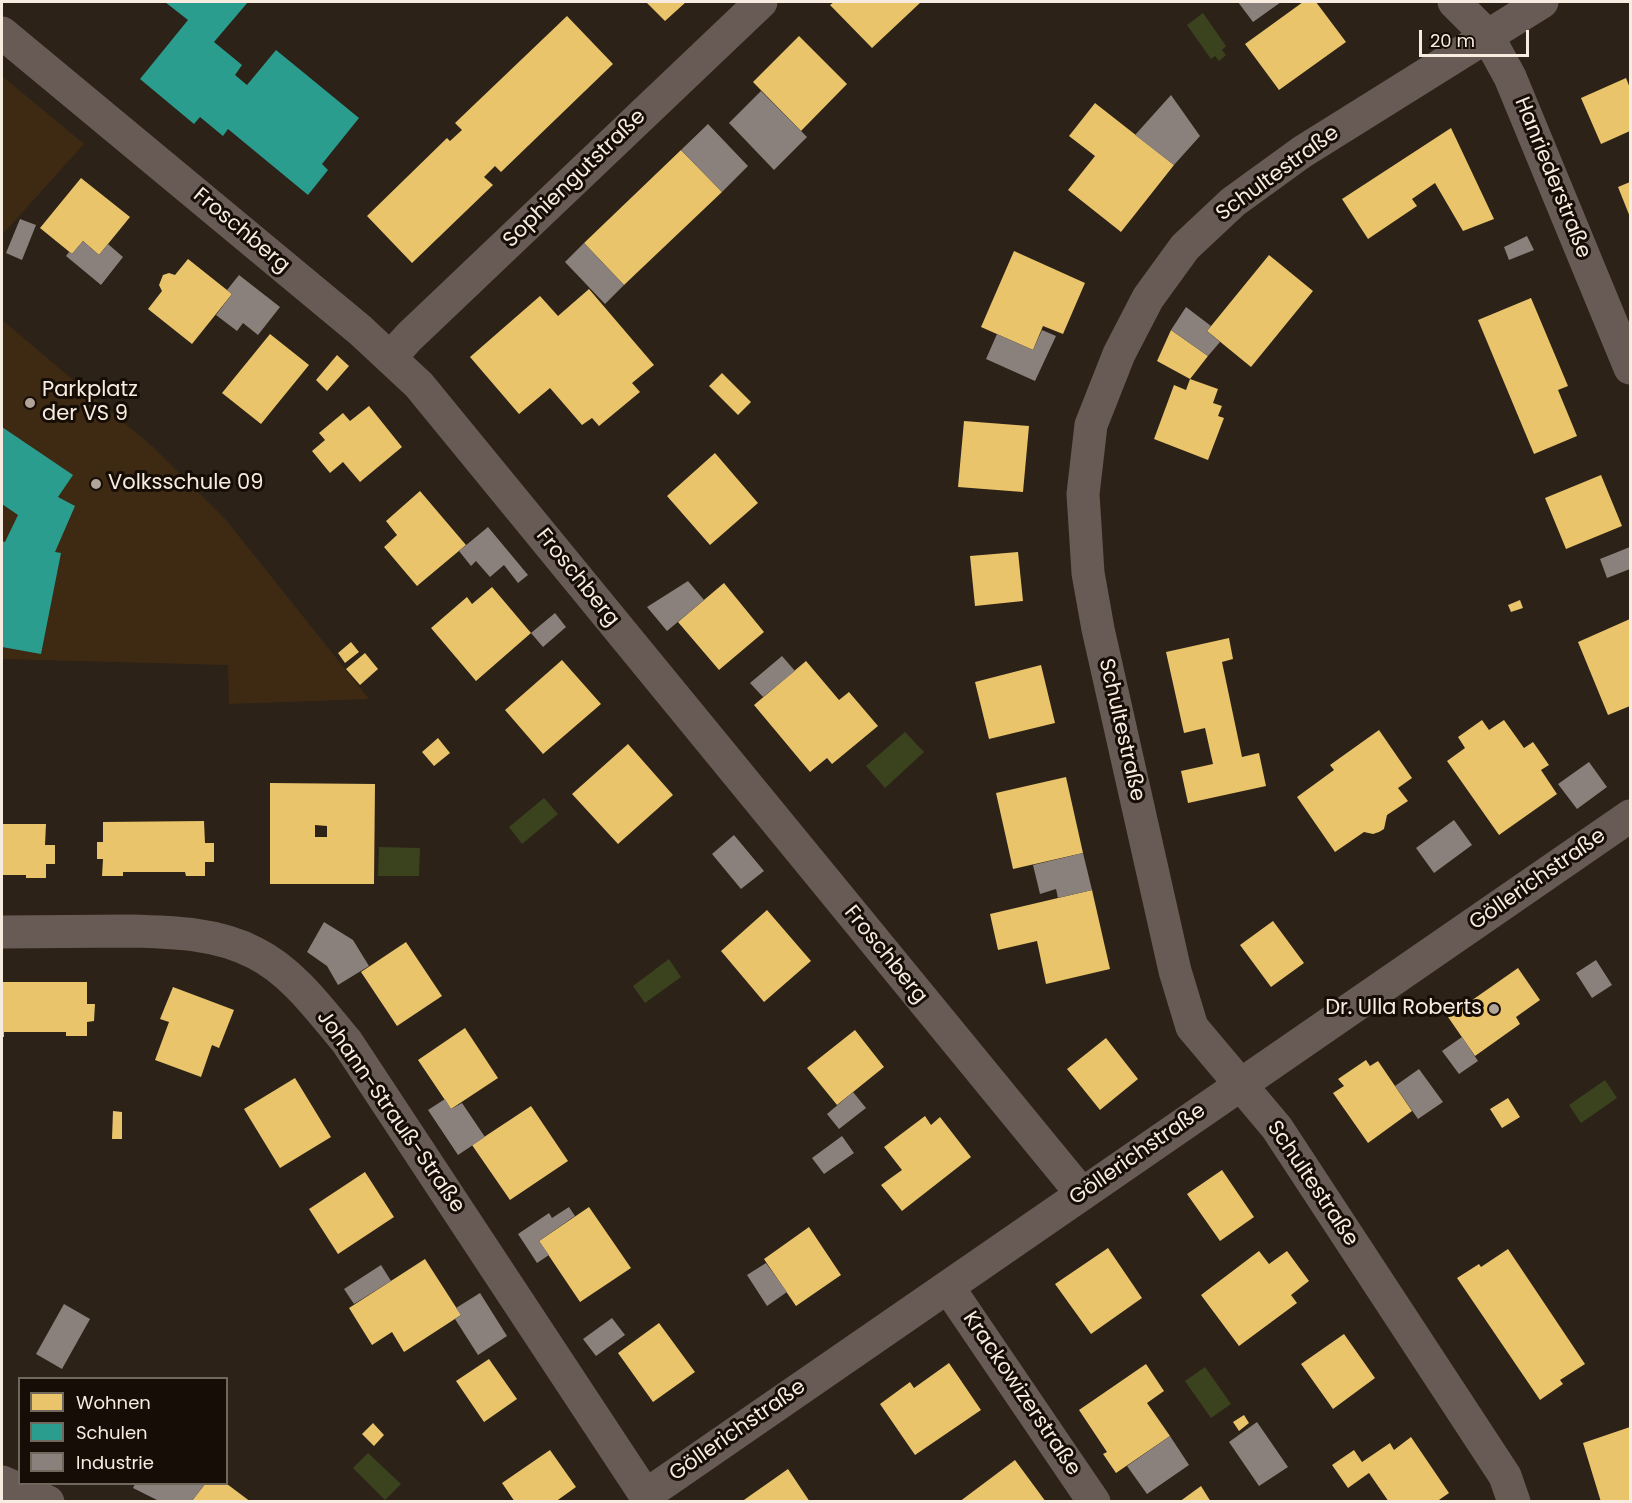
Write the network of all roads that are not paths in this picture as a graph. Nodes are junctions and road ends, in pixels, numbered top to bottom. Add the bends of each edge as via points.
1 (761, 2) edge
2 (1454, 2) edge
3 (1542, 2) edge
4 (2, 33) edge
5 (1487, 35) junction
6 (390, 358) junction
7 (1630, 368) edge
8 (1630, 816) edge
9 (2, 933) edge
10 (1240, 1085) junction
11 (1082, 1194) junction
12 (948, 1287) junction
13 (2, 1482) edge
14 (648, 1498) edge
15 (48, 1502) edge
16 (1094, 1502) edge
17 (1514, 1502) edge

1 - 6 street, Sophiengutstraße
2 - 5 street, Hanriederstraße
3 - 5 street, Schultestraße
4 - 6 street, Froschberg
5 - 7 street, Hanriederstraße via 1510,77
5 - 10 street, Schultestraße via 1302,152 1233,202 1185,248 1148,298 1119,354 1091,426 1083,494 1088,573 1175,971 1192,1027
6 - 11 street, Froschberg via 419,385
8 - 10 street, Göllerichstraße
9 - 14 street, Johann-Strauß-Straße via 164,932 217,938 256,953 286,974 347,1042
10 - 11 street, Göllerichstraße
10 - 17 street, Schultestraße via 1277,1128 1505,1476
11 - 12 street, Göllerichstraße
12 - 14 street, Göllerichstraße
12 - 16 street, Krackowizerstraße
13 - 15 street

